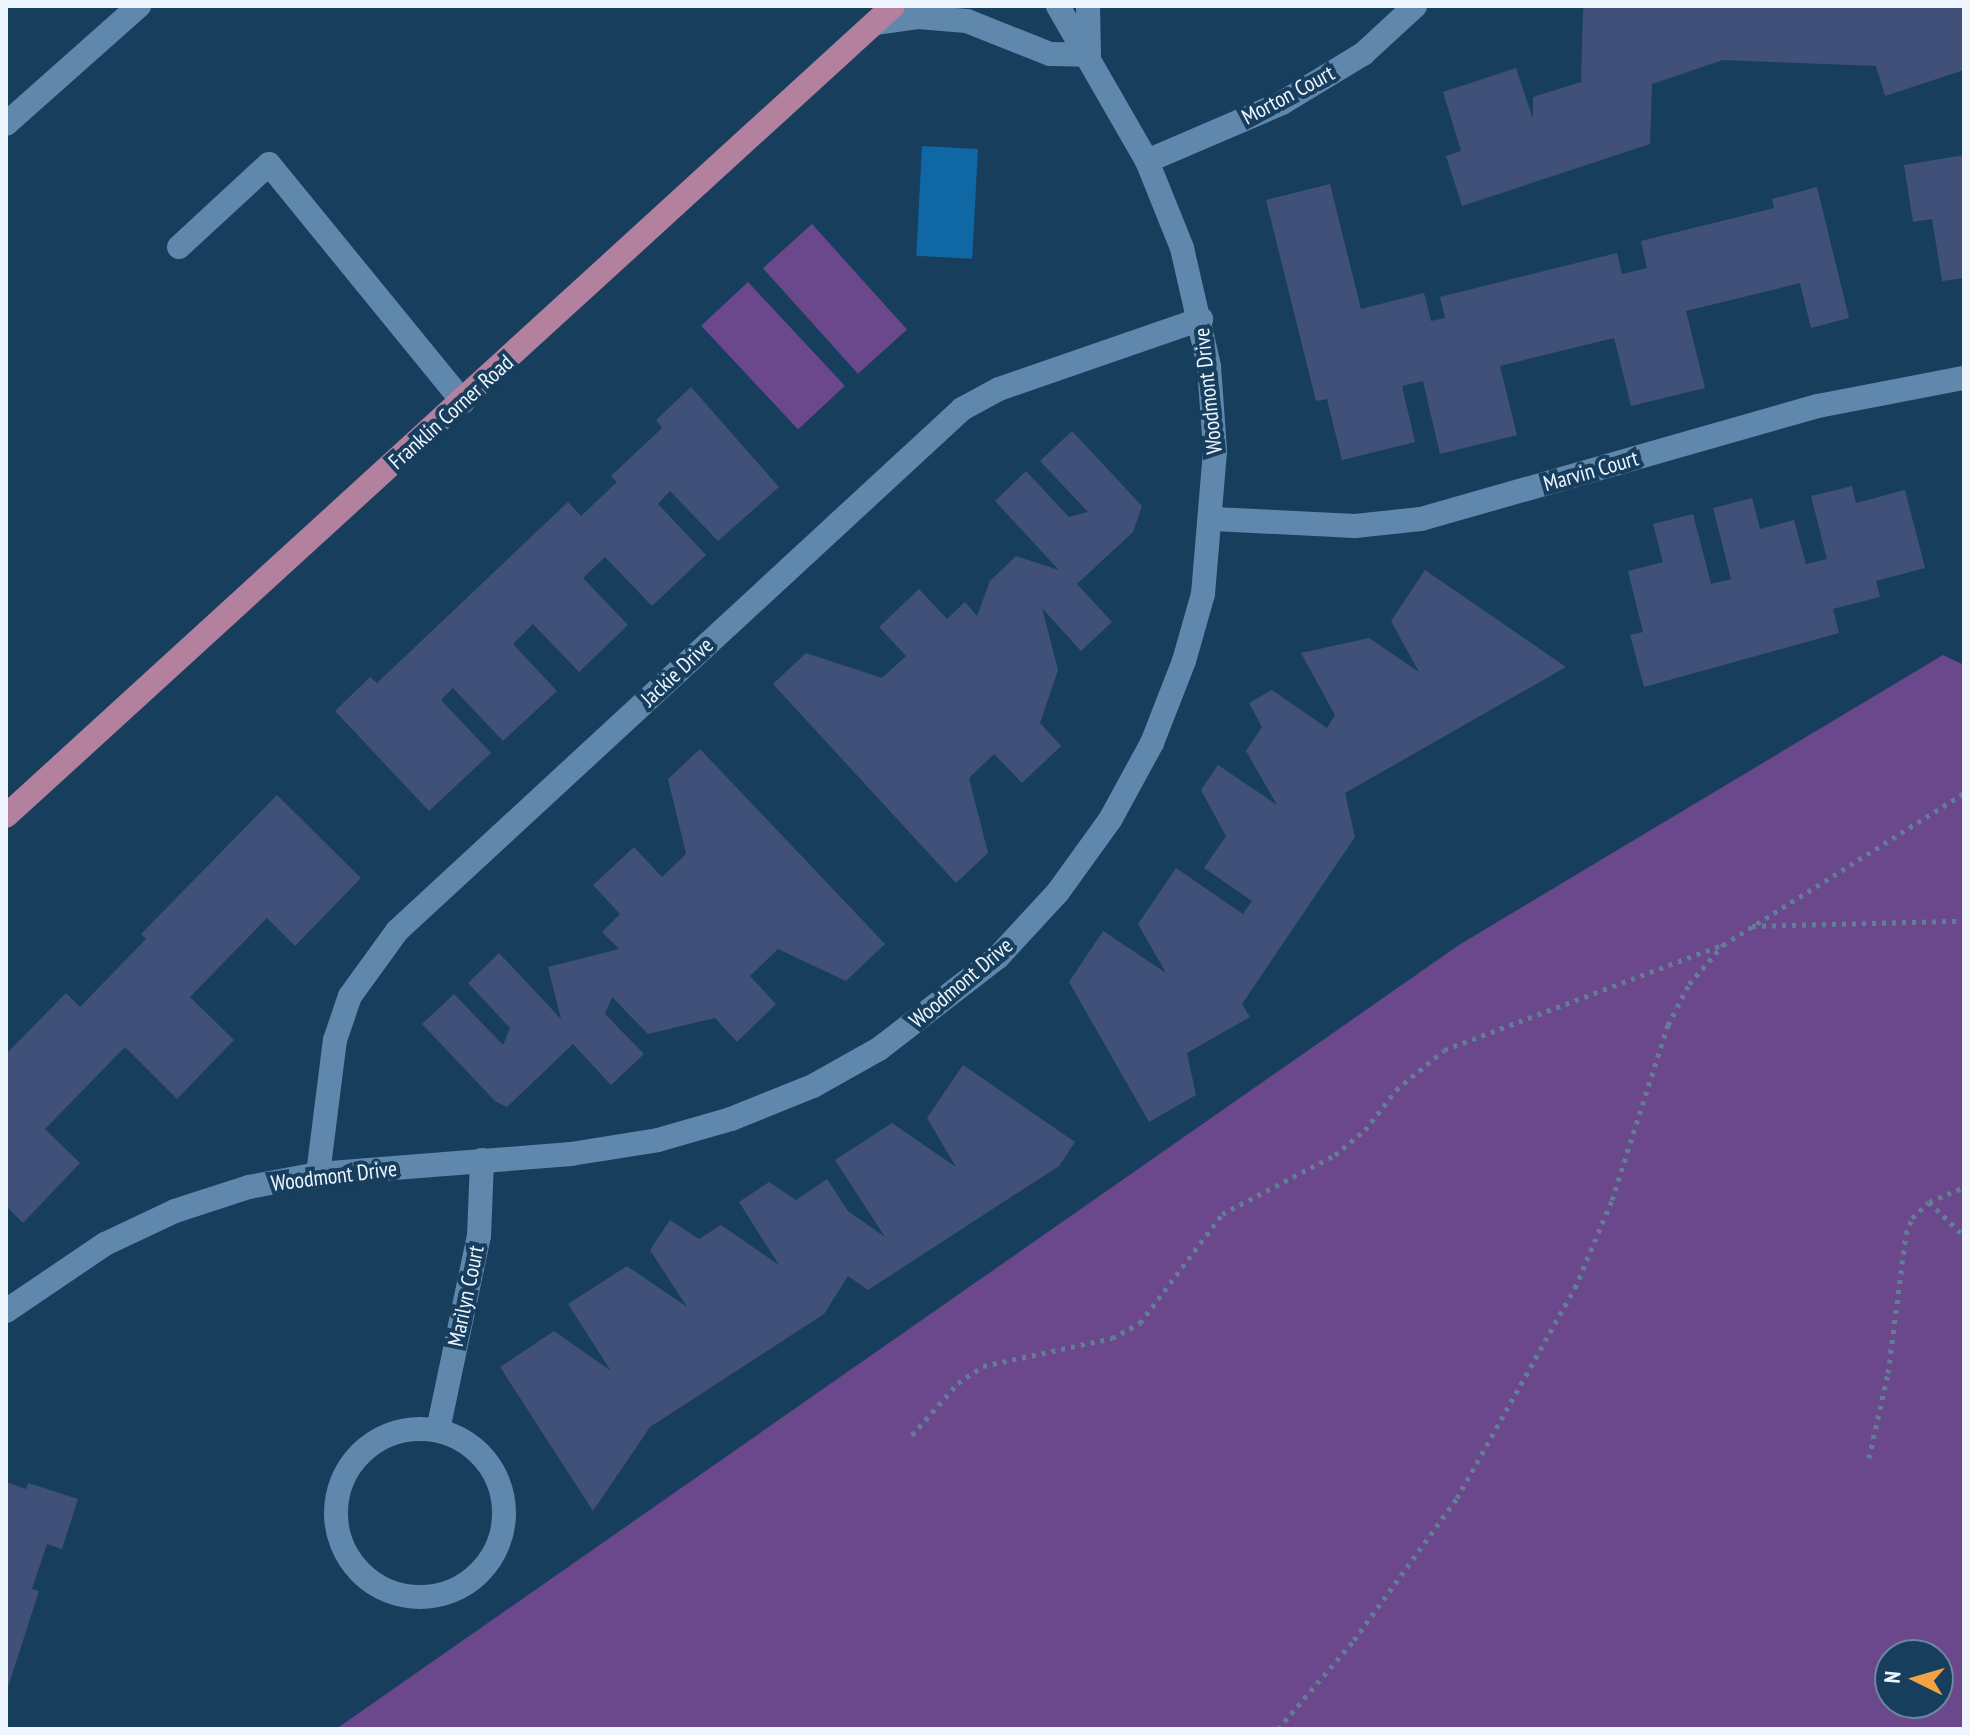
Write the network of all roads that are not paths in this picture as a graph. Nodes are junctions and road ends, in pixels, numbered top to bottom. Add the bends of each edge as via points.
1 (893, 6) edge
2 (1058, 6) edge
3 (1088, 6) edge
4 (1415, 6) edge
5 (134, 8) edge
6 (875, 23) junction
7 (1089, 55) junction
8 (6, 124) edge
9 (1147, 161) junction
10 (179, 247) dead end
11 (1201, 319) junction
12 (1964, 378) edge
13 (463, 402) junction
14 (1213, 519) junction
15 (6, 816) edge
16 (482, 1160) junction
17 (318, 1174) junction
18 (6, 1311) edge
19 (438, 1430) junction

1 - 6 main road, Franklin Corner Road
2 - 7 street, Woodmont Drive
3 - 7 street, Woodmont Drive
4 - 9 street, Morton Court via 1363,54 1282,103
5 - 8 street
6 - 7 street via 918,17 967,21 1050,54
6 - 13 main road, Franklin Corner Road
7 - 9 street, Woodmont Drive
9 - 11 street, Woodmont Drive via 1182,248
10 - 13 street via 269,164
11 - 14 street, Woodmont Drive via 1215,450
11 - 17 street, Jackie Drive via 999,389 962,409 397,931 350,996 335,1040
12 - 14 street, Marvin Court via 1818,406 1421,519 1355,526
13 - 15 main road, Franklin Corner Road
14 - 16 street, Woodmont Drive via 1203,594 1152,743 1110,820 1058,892 998,957 879,1049 813,1086 731,1119 658,1140 571,1154
16 - 17 street, Woodmont Drive
16 - 19 street, Marilyn Court via 479,1236
17 - 18 street, Woodmont Drive via 249,1187 175,1211 105,1244
19 - 19 street via 408,1429 380,1438 358,1455 342,1480 335,1511 339,1540 352,1565 372,1583 398,1595 430,1598 459,1589 484,1570 501,1541 505,1510 500,1484 486,1458 462,1439

